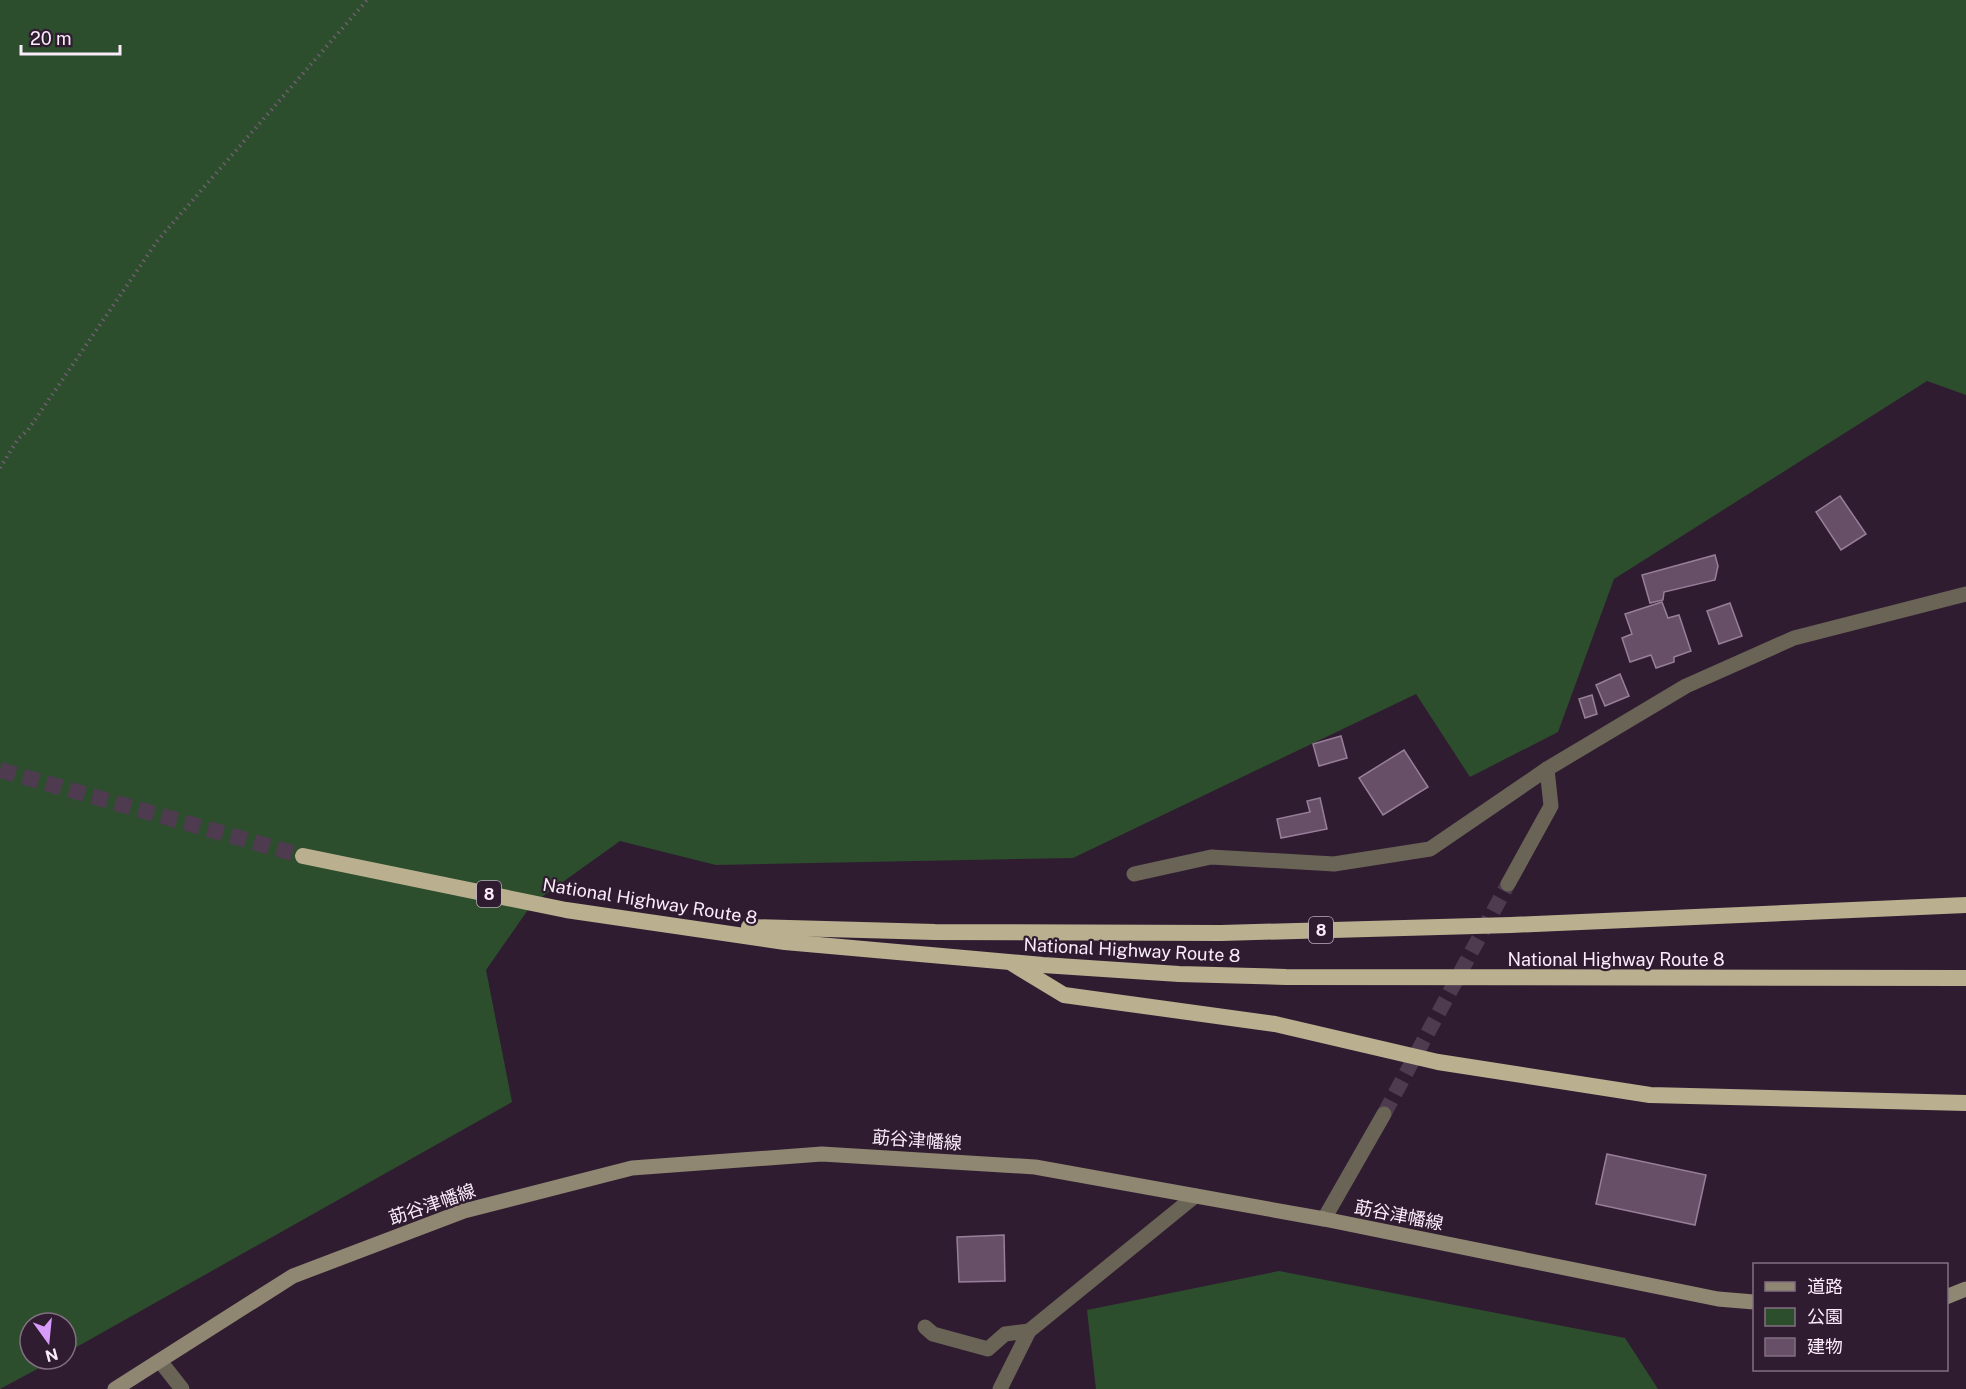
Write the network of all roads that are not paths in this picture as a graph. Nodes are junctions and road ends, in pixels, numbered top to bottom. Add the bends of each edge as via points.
1 (1966, 594) edge
2 (1547, 769) junction
3 (303, 856) tunnel mouth
4 (1134, 874) dead end
5 (1508, 884) tunnel mouth
6 (1966, 905) edge
7 (676, 926) junction
8 (1010, 962) junction
9 (1966, 978) edge
10 (1966, 1103) edge
11 (1384, 1113) tunnel mouth
12 (1195, 1196) junction
13 (1324, 1219) junction
14 (1966, 1289) edge
15 (1948, 1297) edge
16 (1753, 1302) edge
17 (925, 1327) dead end
18 (1029, 1331) junction
19 (160, 1361) junction
20 (115, 1389) edge
21 (182, 1389) edge
22 (1000, 1389) edge

1 - 2 street via 1794,638 1686,686
2 - 4 street via 1430,849 1334,864 1210,857
2 - 5 street via 1551,807
3 - 7 highway, National Highway Route 8 / 8 via 566,910
6 - 7 highway, 8 via 1221,933
7 - 8 highway, National Highway Route 8 / 8 via 785,942
8 - 9 highway, National Highway Route 8 / 8 via 1286,977
8 - 10 highway, 8 via 1064,995 1275,1024 1438,1062 1650,1095
11 - 13 street
12 - 13 main road, 莇谷津幡線
12 - 18 street
12 - 19 main road, 莇谷津幡線 via 1035,1167 822,1154 632,1168 464,1211 293,1276
13 - 16 main road, 莇谷津幡線 via 1718,1299
14 - 15 main road
17 - 18 street via 933,1334 988,1349 1005,1334
18 - 22 street
19 - 20 main road, 莇谷津幡線
19 - 21 street

